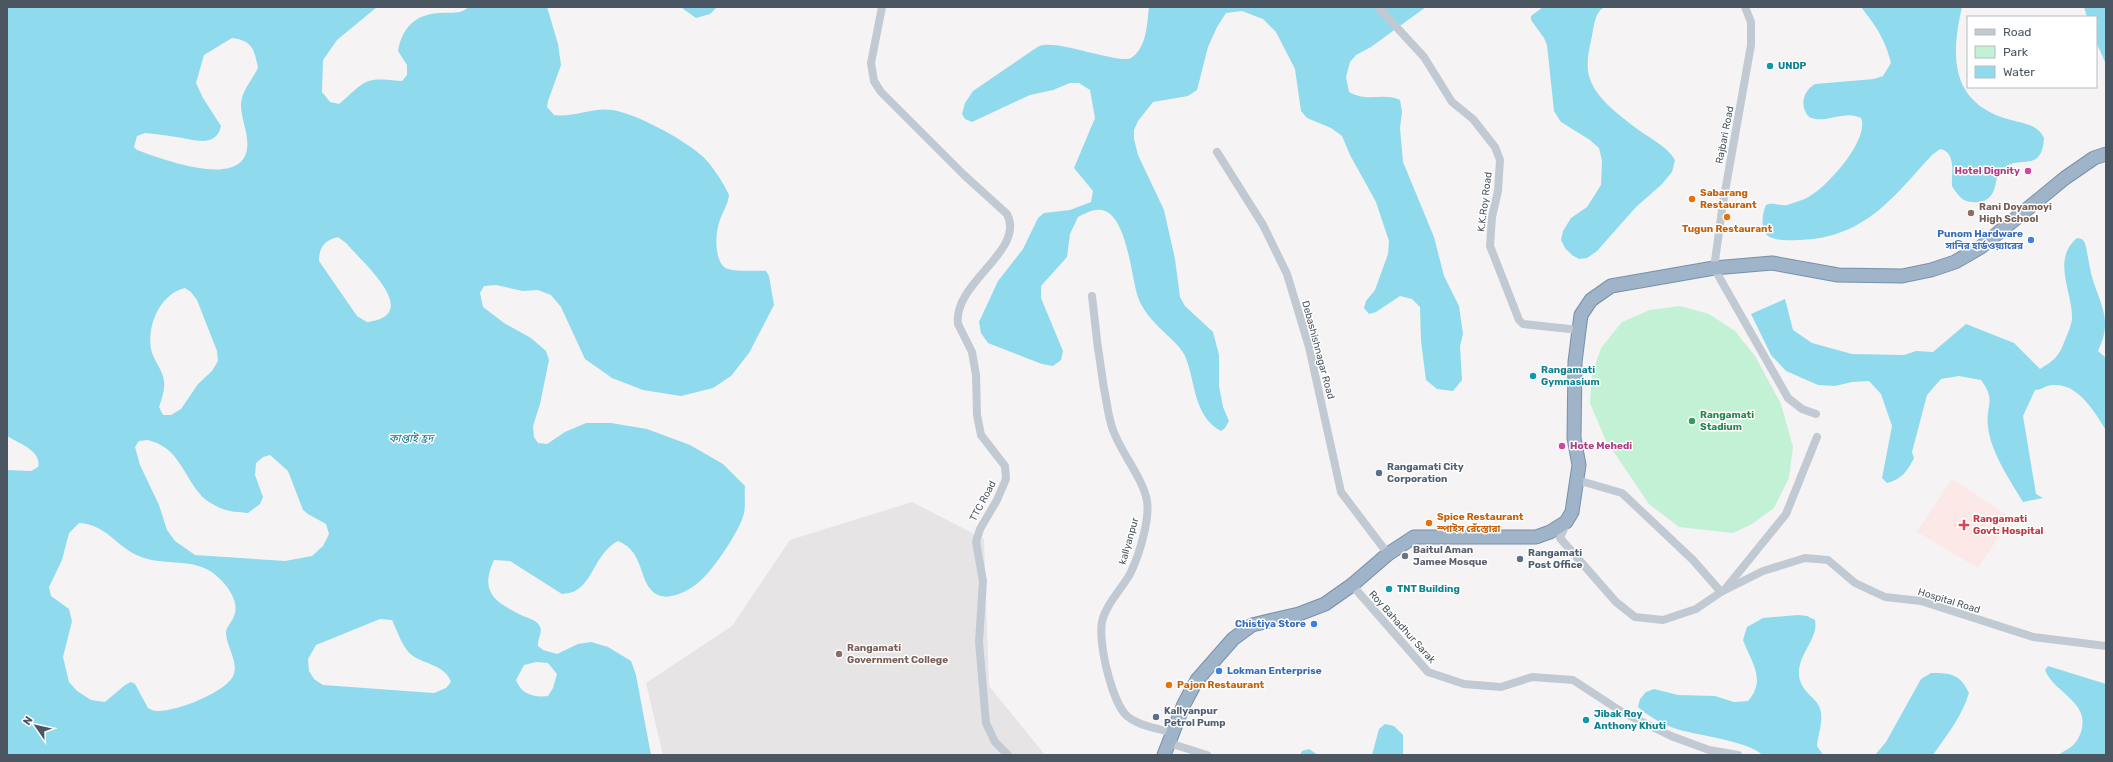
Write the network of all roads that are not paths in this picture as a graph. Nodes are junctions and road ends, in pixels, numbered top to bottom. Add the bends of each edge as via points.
1 (882, 7) edge
2 (1378, 7) edge
3 (1745, 7) edge
4 (1217, 152) dead end
5 (2106, 154) edge
6 (1714, 268) junction
7 (1092, 296) dead end
8 (1578, 330) junction
9 (1816, 414) dead end
10 (1817, 437) dead end
11 (1577, 480) junction
12 (1572, 512) junction
13 (1388, 554) junction
14 (1352, 585) junction
15 (1722, 591) junction
16 (2106, 646) edge
17 (1168, 744) edge
18 (1008, 755) edge
19 (1207, 755) edge
20 (1738, 755) edge

1 - 18 street, TTC Road via 871,63 874,81 881,92 1007,214 1011,222 1011,232 1005,245 974,282 958,308 957,318 972,352 981,435 1005,466 1006,479 976,542 983,581 979,642 986,723 995,742
2 - 8 street, K.K.Roy Road via 1424,57 1452,102 1473,119 1494,147 1500,160 1490,246 1519,320 1523,324
3 - 6 street, Rajbari Road via 1751,22 1751,44
4 - 13 street, Debashishnagar Road via 1263,225 1287,274 1309,347 1341,492
5 - 6 highway via 2094,158 2065,178 1981,247 1955,262 1931,270 1902,276 1838,275 1772,263
6 - 8 highway via 1611,286 1592,300 1581,315
6 - 9 street via 1788,398 1802,409
7 - 17 street, kallyanpur via 1097,349 1113,430 1147,501 1147,519 1131,572 1102,619 1105,659 1114,692 1125,715
8 - 11 highway via 1574,438 1579,465
10 - 15 street via 1786,514
11 - 12 highway
11 - 15 street via 1622,493
12 - 13 highway via 1566,522 1536,537 1414,537
12 - 15 street, Hospital Road via 1560,538 1616,602 1635,617 1663,620 1696,609
13 - 14 highway
14 - 17 highway via 1325,604 1299,614 1252,625 1233,639 1197,680
14 - 20 street, Roy Bahadhur Sarak via 1428,672 1464,684 1501,688 1532,677 1573,680 1622,712 1671,736 1709,750
15 - 16 street, Hospital Road via 1763,571 1805,558 1828,560 1855,583 1885,596 1922,601 2033,637
17 - 19 street, kallyanpur

